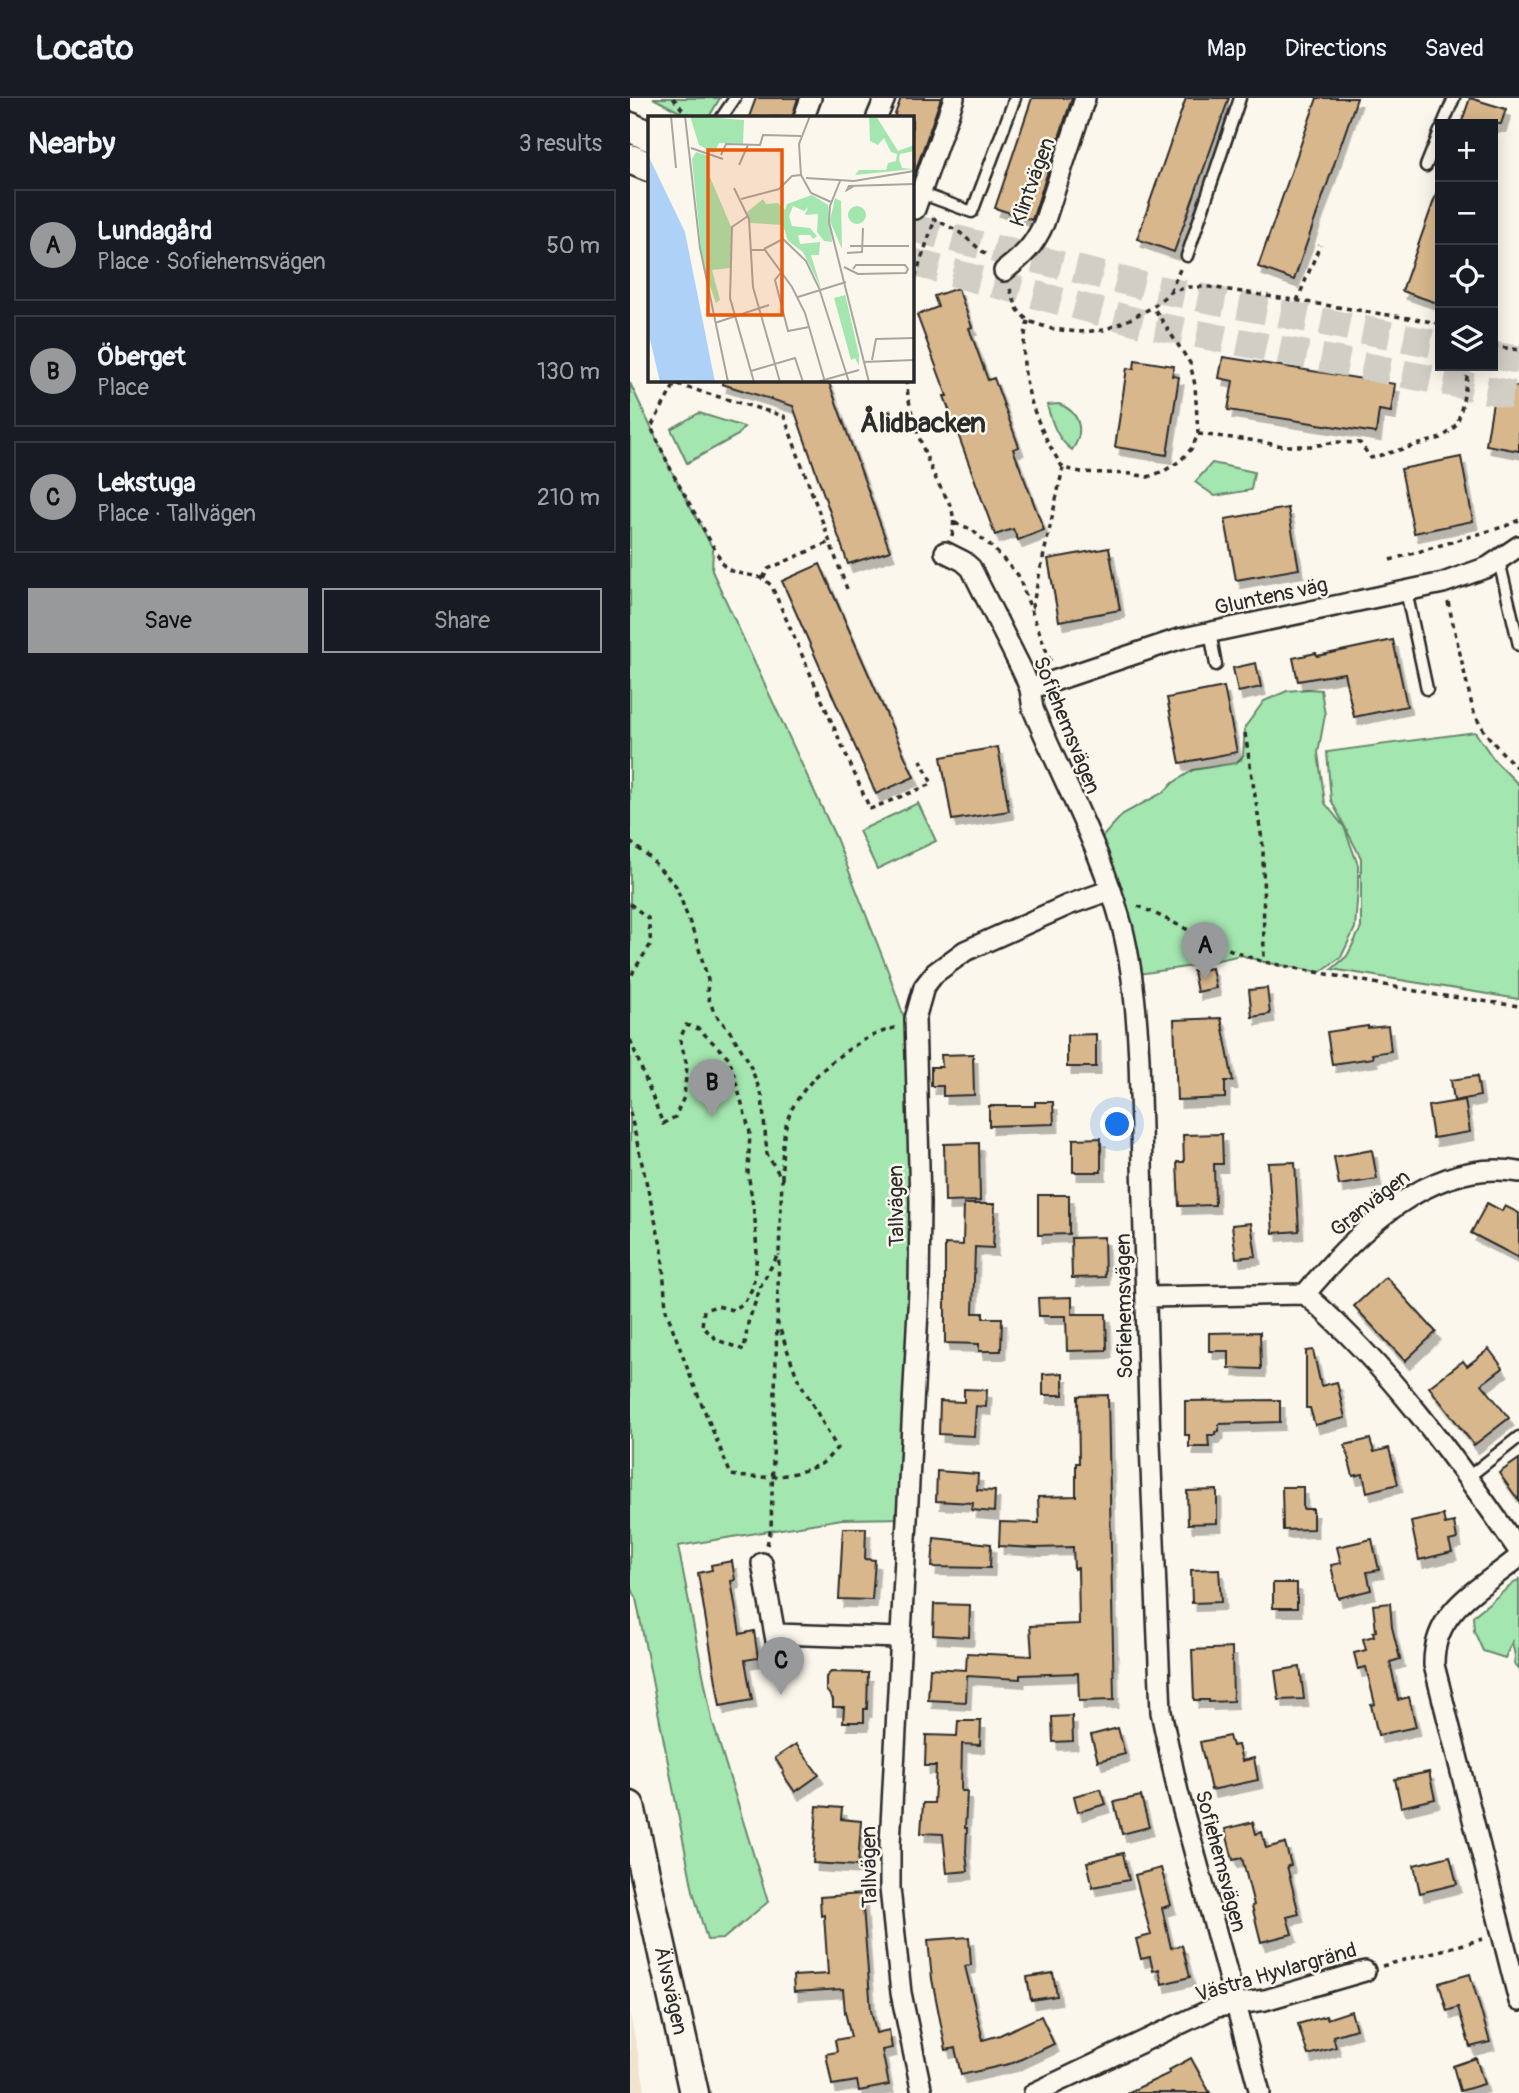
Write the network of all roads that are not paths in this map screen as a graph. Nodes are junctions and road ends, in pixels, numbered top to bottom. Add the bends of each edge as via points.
1 (735, 98) edge
2 (811, 98) edge
3 (885, 98) edge
4 (954, 98) edge
5 (1016, 98) edge
6 (1085, 98) edge
7 (1240, 98) edge
8 (1454, 98) edge
9 (723, 116) edge
10 (804, 116) edge
11 (877, 116) edge
12 (1445, 119) edge
13 (630, 127) edge
14 (648, 136) edge
15 (1435, 144) edge
16 (630, 159) edge
17 (1426, 166) dead end
18 (648, 167) edge
19 (918, 201) joint
20 (1186, 256) road end
21 (1004, 271) road end
22 (1519, 547) edge
23 (946, 552) dead end
24 (1499, 561) junction
25 (1406, 591) junction
26 (1210, 632) junction
27 (1519, 645) edge
28 (1216, 664) dead end
29 (1030, 689) junction
30 (1427, 689) dead end
31 (1111, 890) junction
32 (1519, 1172) edge
33 (1305, 1294) junction
34 (1147, 1297) junction
35 (1519, 1437) edge
36 (1467, 1478) junction
37 (1519, 1551) edge
38 (1519, 1557) edge
39 (762, 1563) road end
40 (776, 1634) junction
41 (900, 1638) junction
42 (781, 1668) dead end
43 (630, 1806) edge
44 (1365, 1970) road end
45 (1519, 2001) edge
46 (1235, 2003) junction
47 (694, 2093) edge
48 (922, 2093) edge
49 (1034, 2093) edge
50 (1260, 2093) edge

1 - 9 lane
2 - 10 street
3 - 11 street
4 - 19 street
5 - 19 lane via 972,212
6 - 21 street, Klintvägen via 1044,223 1026,253
7 - 20 lane
8 - 12 lane
13 - 14 main road
15 - 17 lane
16 - 18 main road
22 - 24 street, Gluntens väg
23 - 29 street, Sofiehemsvägen via 971,568
24 - 25 street, Gluntens väg via 1443,583
24 - 27 lane
25 - 26 street, Gluntens väg
25 - 30 lane
26 - 28 lane
26 - 29 street, Gluntens väg
29 - 31 street, Sofiehemsvägen via 1033,709
31 - 34 street, Sofiehemsvägen via 1137,1014
31 - 41 street, Tallvägen via 985,940 957,956 924,987 915,1019 919,1291
32 - 33 street, Granvägen via 1473,1171 1419,1192 1350,1245
33 - 34 street
33 - 36 street via 1347,1332 1408,1400
34 - 46 street, Sofiehemsvägen via 1161,1712
35 - 36 lane
36 - 37 street
38 - 45 street via 1448,1615 1434,1649 1434,1665
39 - 40 street
40 - 41 street
40 - 42 street
41 - 48 street, Tallvägen via 891,1888 901,1993
43 - 47 main road, Älvsvägen
44 - 46 street, Västra Hyvlargränd via 1265,2000
46 - 49 street, Västra Hyvlargränd via 1216,2007
46 - 50 street, Sofiehemsvägen

